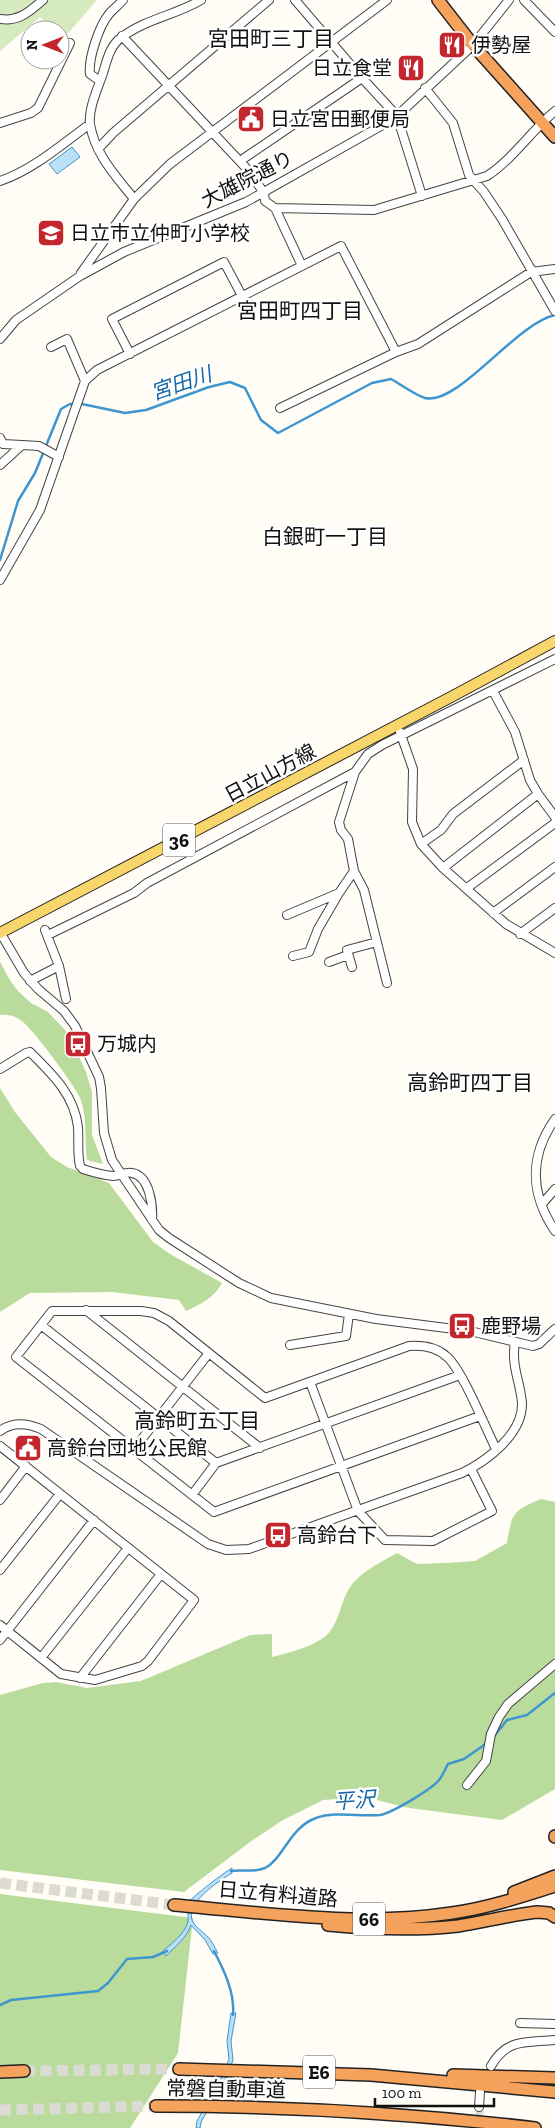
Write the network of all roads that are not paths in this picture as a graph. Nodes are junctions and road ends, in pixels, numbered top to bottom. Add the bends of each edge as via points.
1 (43, 0) edge
2 (123, 0) edge
3 (201, 0) edge
4 (269, 0) edge
5 (295, 0) edge
6 (387, 0) edge
7 (438, 0) edge
8 (509, 0) edge
9 (524, 0) edge
10 (0, 19) edge
11 (555, 32) edge
12 (122, 36) junction
13 (331, 42) junction
14 (473, 45) junction
15 (57, 70) edge
16 (362, 78) junction
17 (100, 81) junction
18 (169, 85) junction
19 (425, 88) junction
20 (555, 111) edge
21 (397, 116) junction
22 (0, 123) edge
23 (541, 123) junction
24 (90, 124) junction
25 (212, 132) junction
26 (555, 137) edge
27 (98, 149) junction
28 (240, 161) junction
29 (475, 180) junction
30 (0, 181) edge
31 (264, 193) junction
32 (422, 196) junction
33 (134, 198) junction
34 (275, 208) junction
35 (302, 266) junction
36 (555, 269) edge
37 (531, 272) junction
38 (80, 276) junction
39 (242, 296) junction
40 (555, 311) edge
41 (0, 339) edge
42 (51, 347) dead end
43 (396, 352) junction
44 (130, 354) junction
45 (85, 381) junction
46 (280, 408) dead end
47 (0, 438) edge
48 (22, 445) junction
49 (59, 457) junction
50 (0, 465) edge
51 (0, 580) edge
52 (555, 641) edge
53 (555, 659) edge
54 (493, 691) junction
55 (399, 730) junction
56 (524, 760) junction
57 (355, 772) junction
58 (538, 794) junction
59 (555, 817) edge
60 (555, 823) edge
61 (421, 844) junction
62 (555, 867) edge
63 (443, 868) junction
64 (354, 871) junction
65 (467, 888) junction
66 (339, 893) junction
67 (555, 908) edge
68 (493, 913) junction
69 (287, 915) dead end
70 (0, 933) edge
71 (520, 934) junction
72 (377, 942) junction
73 (555, 953) edge
74 (348, 955) junction
75 (293, 956) dead end
76 (329, 962) dead end
77 (60, 966) junction
78 (352, 967) dead end
79 (30, 982) junction
80 (387, 983) dead end
81 (66, 999) dead end
82 (0, 1069) edge
83 (555, 1119) edge
84 (122, 1174) junction
85 (555, 1189) edge
86 (542, 1204) junction
87 (152, 1220) junction
88 (555, 1231) edge
89 (86, 1310) junction
90 (349, 1314) junction
91 (42, 1325) junction
92 (555, 1329) edge
93 (515, 1342) junction
94 (290, 1345) dead end
95 (209, 1353) junction
96 (460, 1375) junction
97 (310, 1382) junction
98 (183, 1386) junction
99 (480, 1416) junction
100 (159, 1418) junction
101 (325, 1424) junction
102 (0, 1431) edge
103 (0, 1446) edge
104 (260, 1448) junction
105 (134, 1449) junction
106 (496, 1449) junction
107 (216, 1463) junction
108 (26, 1466) junction
109 (341, 1467) junction
110 (471, 1468) junction
111 (60, 1494) junction
112 (192, 1495) junction
113 (0, 1500) edge
114 (358, 1511) junction
115 (94, 1520) junction
116 (128, 1548) junction
117 (0, 1570) edge
118 (161, 1574) junction
119 (0, 1625) edge
120 (7, 1631) junction
121 (0, 1640) edge
122 (41, 1658) junction
123 (555, 1664) edge
124 (80, 1678) junction
125 (467, 1785) dead end
126 (555, 1876) edge
127 (555, 1886) edge
128 (174, 1905) tunnel mouth
129 (480, 1907) junction
130 (257, 1912) junction
131 (555, 1917) edge
132 (520, 2023) dead end
133 (555, 2024) edge
134 (555, 2040) edge
135 (491, 2066) dead end
136 (183, 2069) tunnel mouth
137 (20, 2071) tunnel mouth
138 (0, 2072) edge
139 (371, 2075) junction
140 (555, 2078) edge
141 (480, 2092) dead end
142 (555, 2092) edge
143 (159, 2106) tunnel mouth
144 (479, 2107) tunnel mouth
145 (315, 2110) junction
146 (466, 2128) edge
147 (535, 2128) edge

1 - 10 street via 21,17
2 - 17 street via 108,14 101,27 89,66 90,74
3 - 12 street
4 - 18 street
5 - 13 street
6 - 13 street
7 - 14 highway
8 - 14 street, 大雄院通り
9 - 11 street
12 - 17 street via 111,49
12 - 18 street
13 - 16 street
13 - 25 street
14 - 19 street, 大雄院通り
14 - 23 highway
15 - 22 street via 38,108
16 - 21 street
16 - 28 street
17 - 24 street
18 - 25 street
18 - 27 street
19 - 21 street, 大雄院通り
19 - 29 street via 453,124 469,175
20 - 23 street
21 - 31 street, 大雄院通り
21 - 32 street
23 - 26 highway
23 - 29 street via 501,166
24 - 27 street
24 - 30 street via 28,168
25 - 28 street
25 - 33 street via 170,164
27 - 33 street via 104,162
28 - 31 street
29 - 32 street
29 - 37 street via 502,219
31 - 34 street via 264,201
31 - 38 street, 大雄院通り via 124,252
32 - 34 street via 374,210
33 - 38 street
34 - 35 street
35 - 39 street
35 - 43 street via 341,246
36 - 37 street
37 - 40 street
37 - 43 street via 418,344
38 - 41 street, 大雄院通り via 16,320
39 - 44 street
39 - 44 street via 224,262 112,319
42 - 45 street via 67,340
43 - 46 street
44 - 45 street via 97,370
45 - 49 street
47 - 48 street via 3,444
48 - 49 street via 39,446
48 - 50 street
49 - 51 street via 40,510
52 - 55 main road, 日立山方線 / 36
53 - 54 street
54 - 55 street
54 - 56 street via 515,732
55 - 57 street via 368,754
55 - 61 street via 413,769 412,822
55 - 70 main road, 日立山方線 / 36
56 - 58 street
56 - 61 street via 453,814 441,830
57 - 64 street via 339,822 348,839
57 - 77 street via 147,883 134,893 46,932
58 - 59 street
58 - 63 street
60 - 65 street
61 - 63 street
62 - 68 street
63 - 65 street
64 - 66 street
64 - 72 street via 364,890
65 - 68 street
66 - 69 street
66 - 75 street via 309,952
67 - 71 street
68 - 71 street
70 - 79 street
71 - 73 street
72 - 74 street via 347,950
72 - 80 street
74 - 76 street
74 - 78 street
77 - 79 street
77 - 81 street
79 - 84 street via 70,1018 95,1067 101,1088 108,1148
82 - 84 street via 30,1052 54,1075 72,1102 78,1128 80,1166 113,1176
83 - 86 street via 545,1133 536,1159 535,1172
84 - 87 street
84 - 87 street via 131,1172 143,1180 149,1194
85 - 86 street
86 - 88 street
87 - 90 street via 169,1238 252,1290 290,1303
89 - 91 street via 52,1310
89 - 95 street via 154,1313
89 - 98 street
90 - 93 street via 470,1331
90 - 94 street via 346,1336
91 - 100 street
91 - 105 street via 16,1356
92 - 93 street via 540,1344 533,1346
93 - 106 street via 513,1360 521,1414 513,1433
95 - 97 street via 265,1398
95 - 98 street
96 - 97 street via 447,1356 419,1345 402,1348
96 - 99 street
96 - 101 street
97 - 101 street
98 - 100 street
98 - 104 street
99 - 106 street
99 - 109 street
100 - 105 street
100 - 107 street
101 - 104 street
101 - 109 street
102 - 114 street via 6,1426 24,1424 41,1429 217,1548 241,1551 258,1547
103 - 108 street
104 - 107 street
105 - 112 street
106 - 110 street
107 - 112 street
108 - 111 street
108 - 113 street
109 - 112 street via 214,1512
109 - 114 street
110 - 114 street
110 - 114 street via 492,1511 433,1541 386,1540
111 - 115 street
111 - 117 street
115 - 116 street
115 - 120 street
116 - 118 street
116 - 122 street
118 - 124 street
118 - 124 street via 194,1600 148,1661 142,1666 95,1680
119 - 120 street
120 - 121 street
120 - 122 street
122 - 124 street via 61,1674
123 - 125 street via 508,1704 492,1734 486,1762
126 - 129 highway
127 - 129 highway, 日立有料道路 / 66
128 - 130 highway, 日立有料道路 / 66
129 - 130 highway, 日立有料道路 / 66 via 428,1916 378,1919
130 - 131 highway via 294,1922 401,1930 456,1926 537,1912
132 - 133 street
134 - 135 street via 512,2044 498,2053
136 - 139 highway, 常磐自動車道 / E6
137 - 138 highway
139 - 140 highway
139 - 142 highway, 常磐自動車道 / E6
141 - 144 street
143 - 145 highway, 常磐自動車道 / E6
145 - 146 highway via 370,2120
145 - 147 highway, 常磐自動車道 / E6

